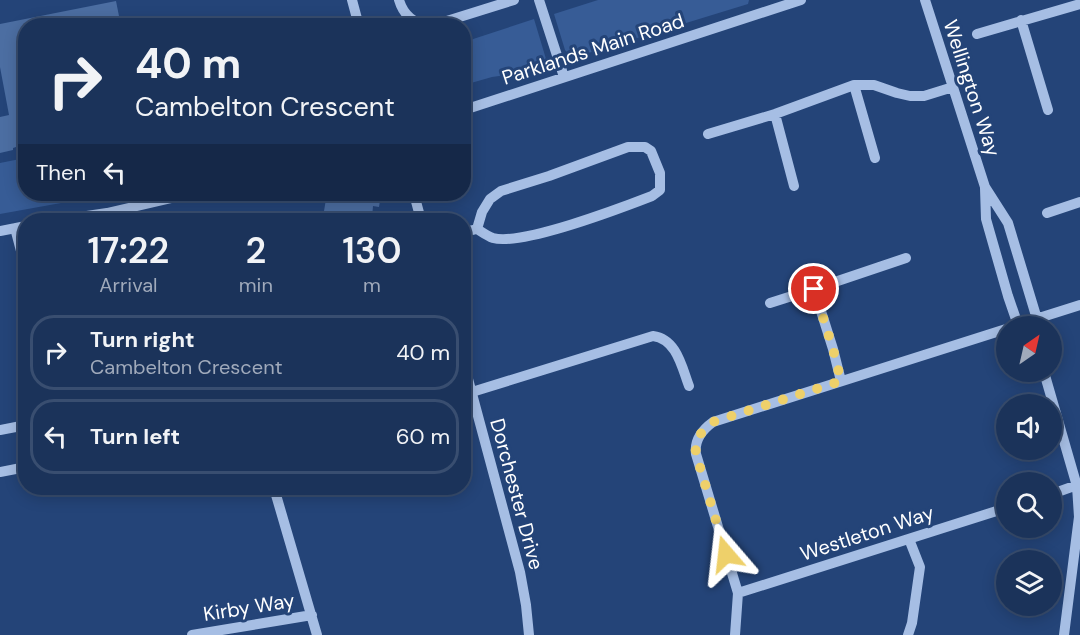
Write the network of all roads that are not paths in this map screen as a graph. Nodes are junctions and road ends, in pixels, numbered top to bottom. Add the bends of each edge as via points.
1 (352, 0) edge
2 (399, 0) edge
3 (514, 0) edge
4 (539, 0) edge
5 (762, 0) edge
6 (801, 0) edge
7 (925, 0) edge
8 (1080, 4) edge
9 (766, 12) junction
10 (357, 18) edge
11 (411, 18) edge
12 (459, 18) edge
13 (1021, 20) junction
14 (977, 34) dead end
15 (564, 77) junction
16 (854, 86) junction
17 (953, 87) junction
18 (471, 108) edge
19 (1048, 110) dead end
20 (775, 114) junction
21 (708, 134) dead end
22 (875, 158) dead end
23 (794, 186) dead end
24 (985, 188) junction
25 (159, 201) edge
26 (1080, 202) edge
27 (107, 213) edge
28 (1047, 213) dead end
29 (18, 227) edge
30 (477, 229) junction
31 (471, 230) edge
32 (0, 231) edge
33 (906, 258) dead end
34 (814, 289) junction
35 (770, 303) dead end
36 (1080, 305) edge
37 (1014, 316) edge
38 (1035, 316) edge
39 (1054, 316) edge
40 (996, 332) edge
41 (841, 381) junction
42 (1047, 382) edge
43 (689, 386) dead end
44 (471, 388) edge
45 (472, 392) junction
46 (18, 427) edge
47 (0, 430) edge
48 (18, 469) edge
49 (0, 472) edge
50 (1078, 485) edge
51 (1062, 491) edge
52 (276, 495) edge
53 (996, 511) edge
54 (909, 539) junction
55 (738, 593) junction
56 (312, 615) junction
57 (192, 635) edge
58 (317, 635) edge
59 (529, 635) edge
60 (735, 635) edge
61 (908, 635) edge
62 (1064, 635) edge

1 - 10 street
2 - 11 street
3 - 12 street
4 - 15 street
5 - 9 street
6 - 9 street, Parklands Main Road
7 - 17 street, Wellington Way
8 - 13 street
9 - 15 street, Parklands Main Road
13 - 14 street
13 - 19 street
15 - 18 street, Parklands Main Road
16 - 17 street via 874,85 910,96
16 - 20 street
16 - 22 street
17 - 24 street, Wellington Way
20 - 21 street
20 - 23 street
24 - 37 street, Wellington Way via 986,219
24 - 38 street, Wellington Way via 1008,223
25 - 27 street
26 - 28 street
29 - 32 street
30 - 30 street via 490,199 501,191 627,147 651,151 660,173 660,190 652,196 577,222 510,239 492,238
30 - 31 street
33 - 34 street
34 - 35 street
34 - 41 street
36 - 39 street
40 - 41 street
41 - 55 street via 713,422 698,439 696,454
42 - 50 street
43 - 45 street via 676,351 666,340 654,336
44 - 45 street, Dorchester Drive
45 - 59 street, Dorchester Drive via 520,572
46 - 47 street
48 - 49 street
50 - 51 street
50 - 62 street via 1079,517
52 - 56 street
53 - 54 street, Westleton Way
54 - 55 street, Westleton Way
54 - 61 street via 920,567
55 - 60 street
56 - 57 street, Kirby Way
56 - 58 street

